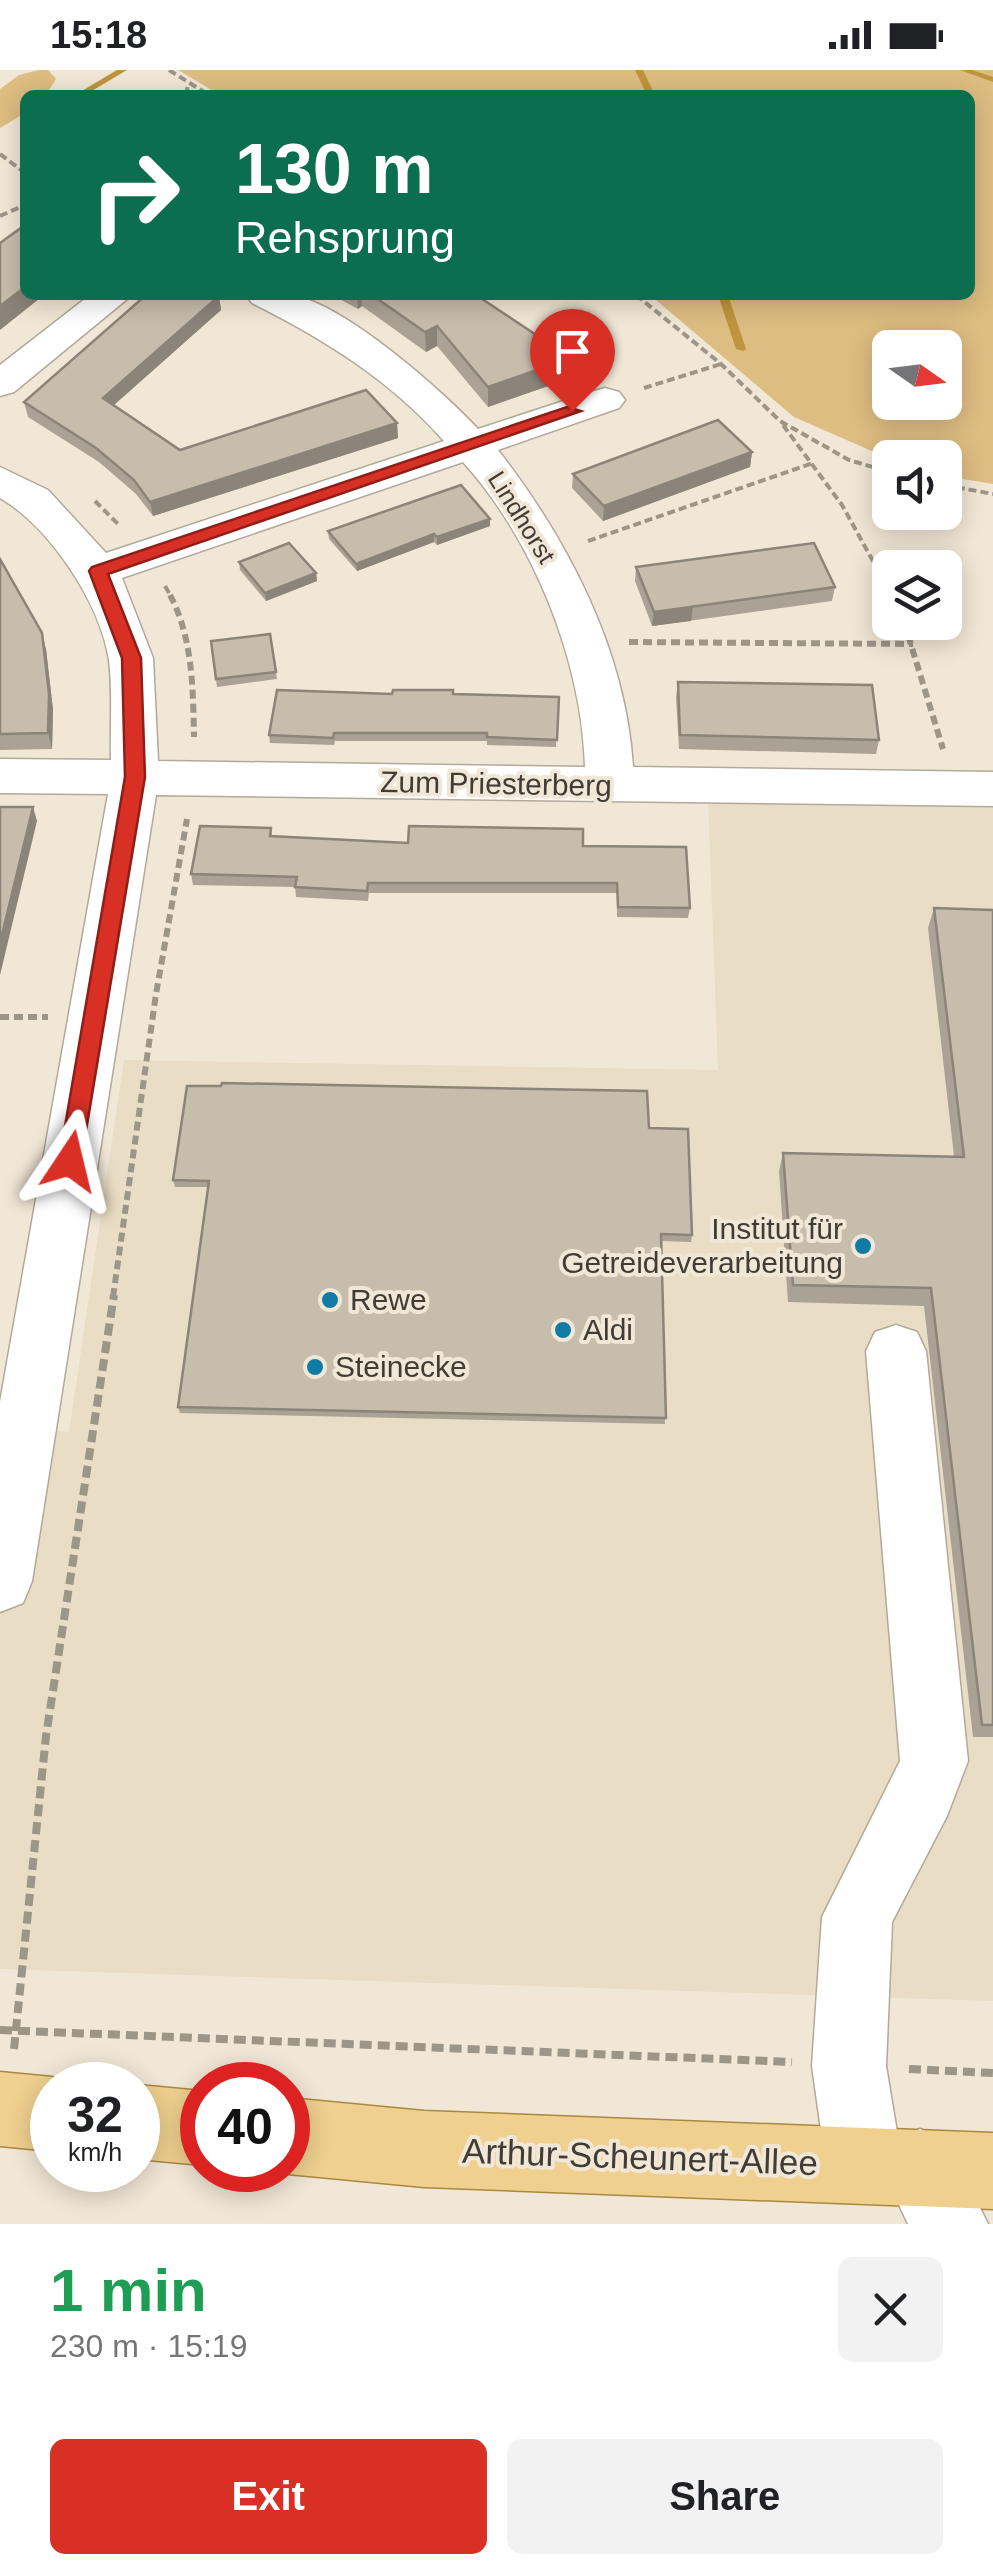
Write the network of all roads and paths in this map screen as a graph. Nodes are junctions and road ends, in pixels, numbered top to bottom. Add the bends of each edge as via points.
1 (169, 70) edge
2 (188, 85) junction
3 (187, 90) edge
4 (198, 90) edge
5 (106, 300) edge
6 (277, 300) edge
7 (642, 300) edge
8 (721, 364) junction
9 (0, 384) edge
10 (605, 400) joint
11 (780, 421) junction
12 (475, 445) junction
13 (813, 463) junction
14 (872, 467) edge
15 (0, 480) edge
16 (962, 489) edge
17 (993, 494) edge
18 (550, 554) junction
19 (872, 555) edge
20 (98, 571) junction
21 (911, 640) edge
22 (582, 641) junction
23 (913, 644) junction
24 (0, 776) edge
25 (135, 777) junction
26 (610, 786) junction
27 (974, 789) edge
28 (56, 1006) dead end
29 (0, 1017) edge
30 (896, 1351) dead end
31 (15, 1391) edge
32 (1, 1566) edge
33 (0, 2030) edge
34 (850, 2066) junction
35 (993, 2074) edge
36 (0, 2110) edge
37 (30, 2112) edge
38 (310, 2138) edge
39 (993, 2171) edge
40 (911, 2185) edge

1 - 2 path
2 - 3 path
2 - 4 path
5 - 9 street
6 - 12 street, Lindhorst via 314,316 400,374
7 - 8 path
8 - 10 path
8 - 11 path
10 - 12 street
11 - 13 path
11 - 14 path
12 - 18 street, Lindhorst
12 - 20 street
13 - 18 path
13 - 19 path
15 - 20 street via 33,498
16 - 17 path
18 - 22 street, Lindhorst
20 - 25 street via 132,658
21 - 23 path
22 - 23 path
22 - 26 street, Lindhorst via 604,712
23 - 27 path
24 - 25 street, Zum Priesterberg
25 - 26 street, Zum Priesterberg
25 - 31 street
26 - 27 street, Zum Priesterberg
28 - 29 path via 54,1017
30 - 34 street via 934,1761 857,1917
31 - 32 street
33 - 34 path
34 - 35 path
34 - 40 street
36 - 37 main road
38 - 40 main road, Arthur-Scheunert-Allee
39 - 40 main road, Arthur-Scheunert-Allee

